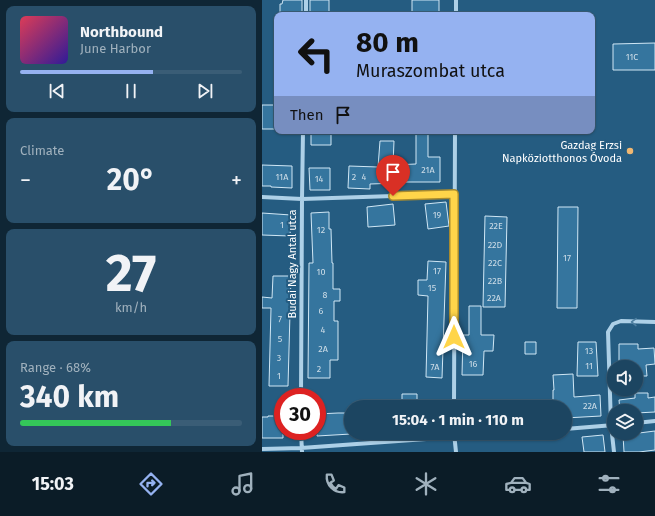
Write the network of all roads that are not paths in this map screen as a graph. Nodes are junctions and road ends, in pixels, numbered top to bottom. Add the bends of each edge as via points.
1 (306, 0) edge
2 (456, 0) edge
3 (306, 12) edge
4 (456, 12) edge
5 (303, 134) edge
6 (455, 134) edge
7 (454, 194) junction
8 (262, 197) edge
9 (302, 199) junction
10 (655, 322) edge
11 (301, 388) edge
12 (454, 400) edge
13 (611, 404) edge
14 (655, 421) edge
15 (643, 422) edge
16 (607, 425) edge
17 (572, 428) edge
18 (403, 440) edge
19 (455, 440) edge
20 (613, 440) edge
21 (262, 449) edge
22 (301, 450) edge
23 (456, 452) edge
24 (614, 452) edge

1 - 3 street
2 - 4 street
5 - 9 street, Budai Nagy Antal utca
6 - 7 street
7 - 9 street
7 - 12 street
8 - 9 street
9 - 11 street, Budai Nagy Antal utca
10 -> 13 street via 621,321 613,324 608,332
14 - 15 street
16 - 17 street
18 - 22 street
19 - 23 street
20 - 24 street
21 - 22 street

